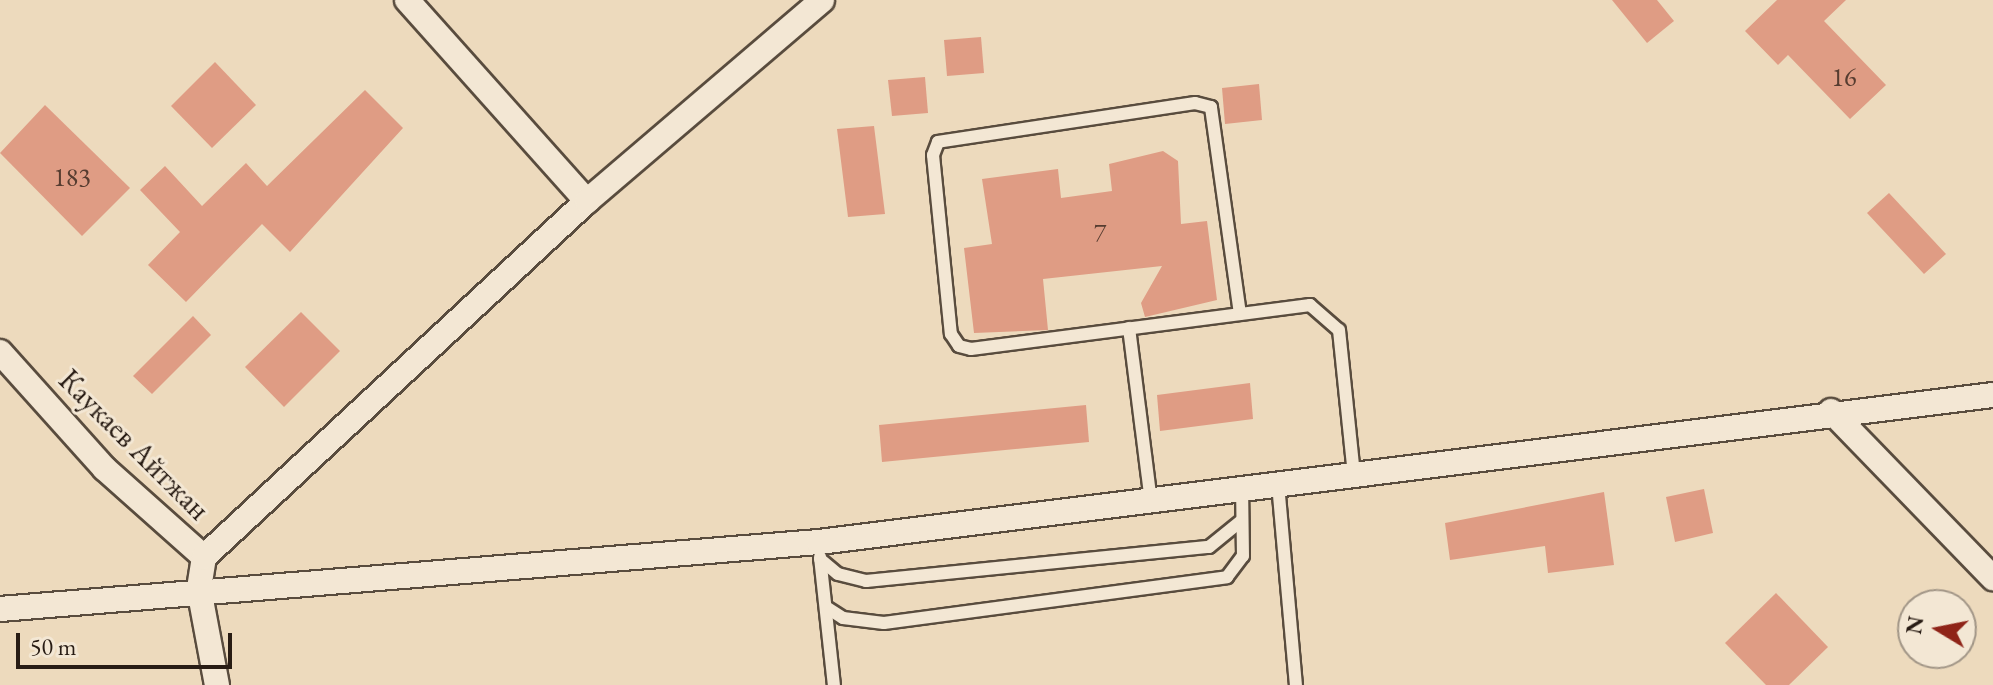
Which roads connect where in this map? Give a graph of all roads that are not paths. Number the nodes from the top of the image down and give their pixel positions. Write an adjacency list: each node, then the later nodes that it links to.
1 (407, 0): 3 (street)
2 (822, 0): 3 (street)
3 (587, 201): 15 (street)
4 (1240, 314): 5 (lane); 5 (lane); 9 (lane)
5 (1129, 328): 12 (lane)
6 (0, 352): 15 (street, Каукаев Айтжан)
7 (1993, 395): 8 (street)
8 (1831, 411): 9 (street); 16 (street)
9 (1354, 474): 10 (street)
10 (1278, 484): 11 (street); 22 (lane)
11 (1242, 488): 12 (street); 13 (lane)
12 (1151, 501): 14 (street)
13 (1241, 521): 14 (lane); 18 (lane)
14 (820, 550): 17 (street); 18 (lane)
15 (204, 557): 17 (street, Каукаев Айтжан)
16 (1993, 578)
17 (199, 589): 19 (street); 20 (street, Каукаев Айтжан)
18 (826, 607): 21 (lane)
19 (0, 609)
20 (217, 685)
21 (834, 685)
22 (1296, 685)

